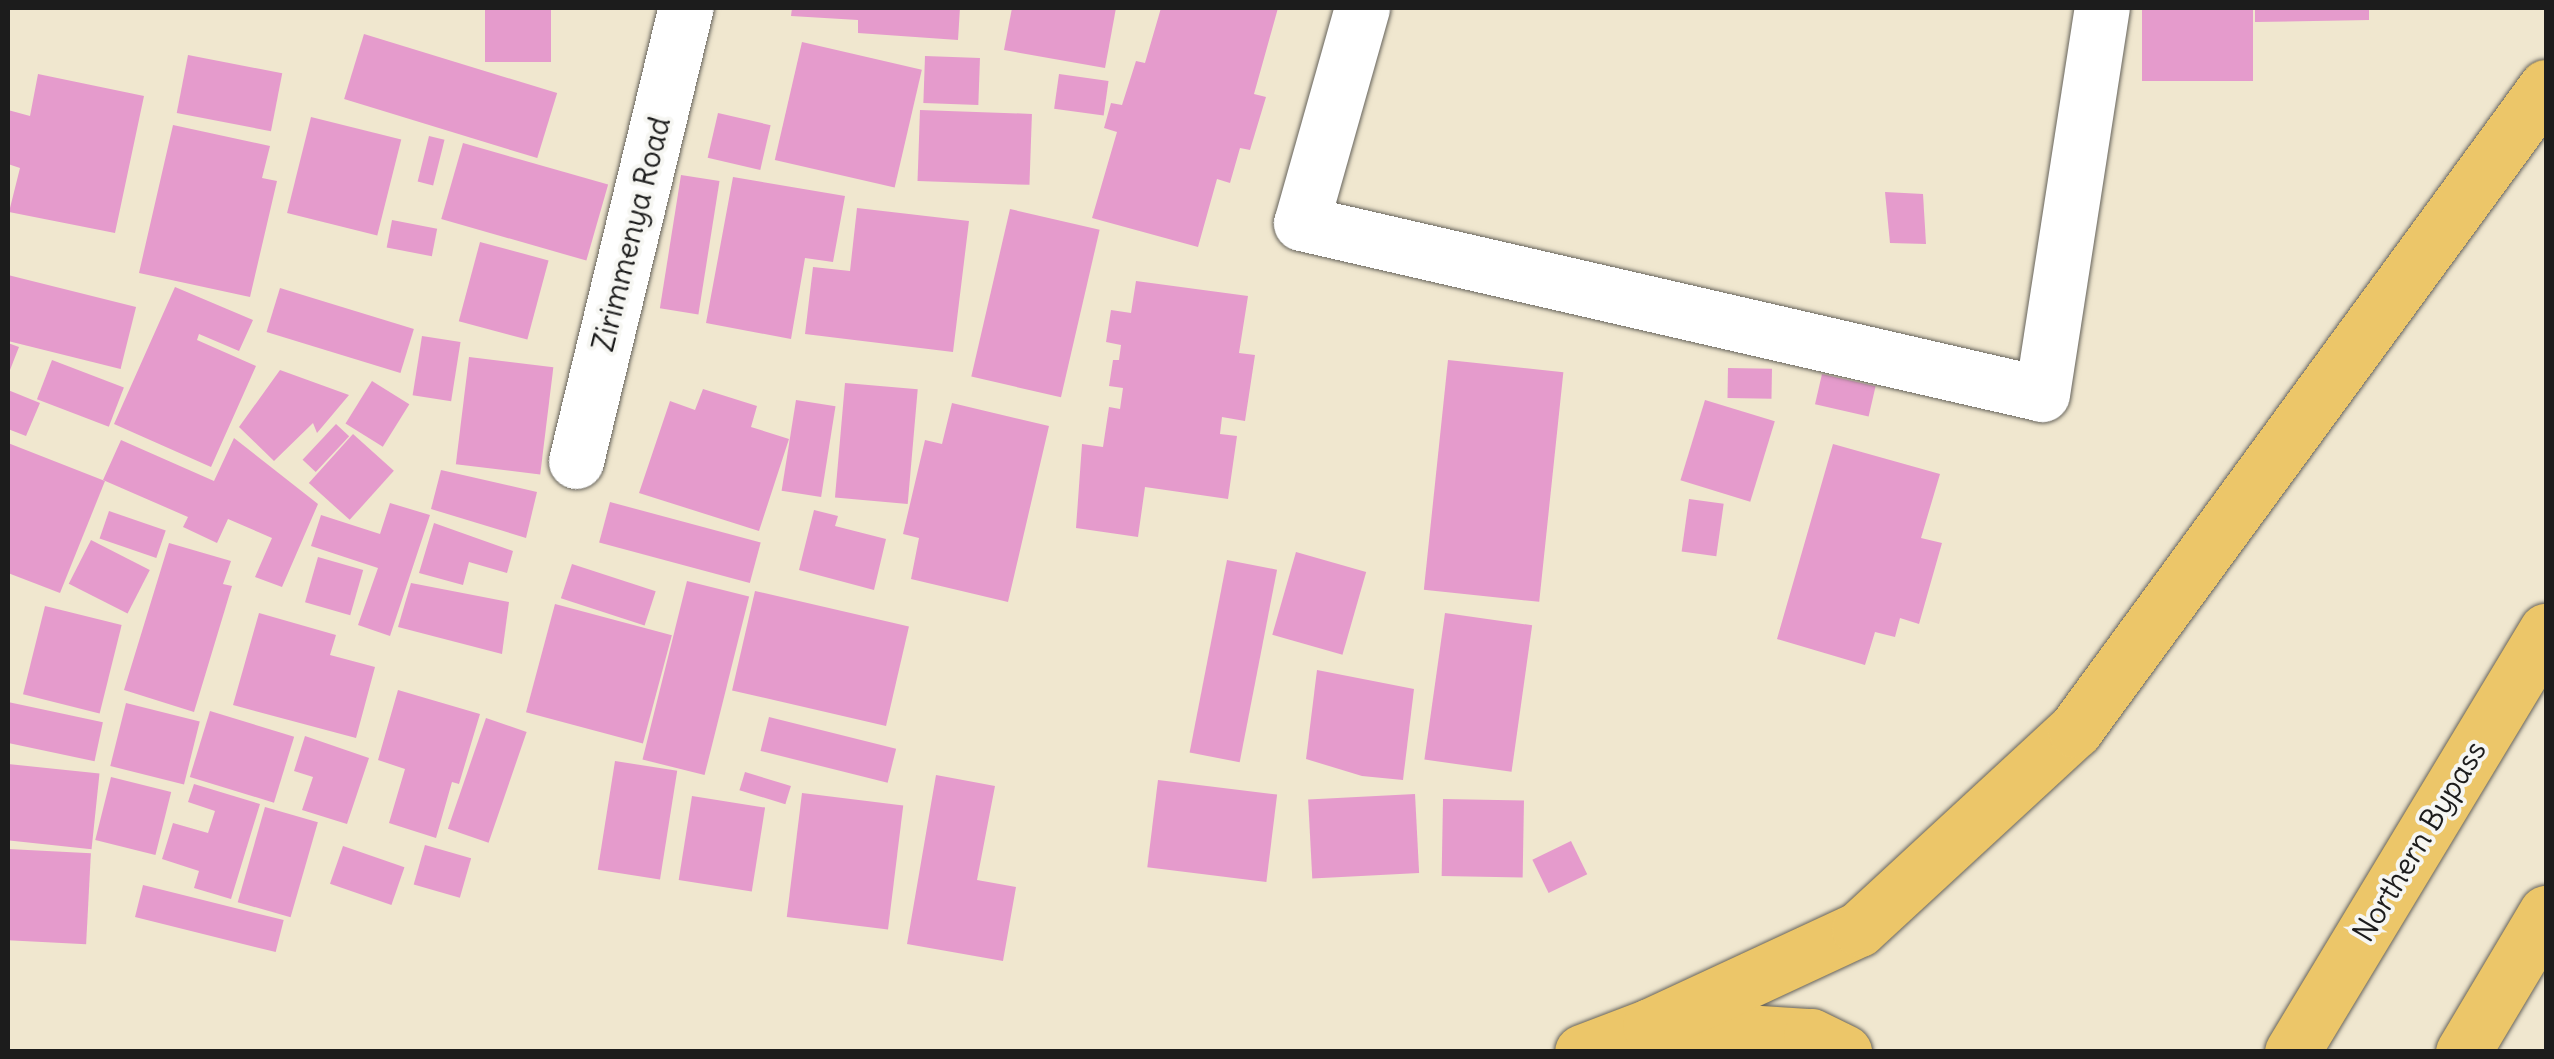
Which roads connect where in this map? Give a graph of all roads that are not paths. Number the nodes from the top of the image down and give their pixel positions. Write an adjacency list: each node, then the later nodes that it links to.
1 (686, 8): 5 (street, Zirimmenya Road)
2 (1362, 8): 3 (street)
3 (2102, 8)
4 (2546, 87): 8 (main road)
5 (576, 460)
6 (2546, 631): 11 (main road, Northern Bypass)
7 (2546, 912): 12 (main road)
8 (1650, 1026): 9 (main road); 10 (main road)
9 (1582, 1052)
10 (1844, 1052)
11 (2292, 1052)
12 (2463, 1052)

